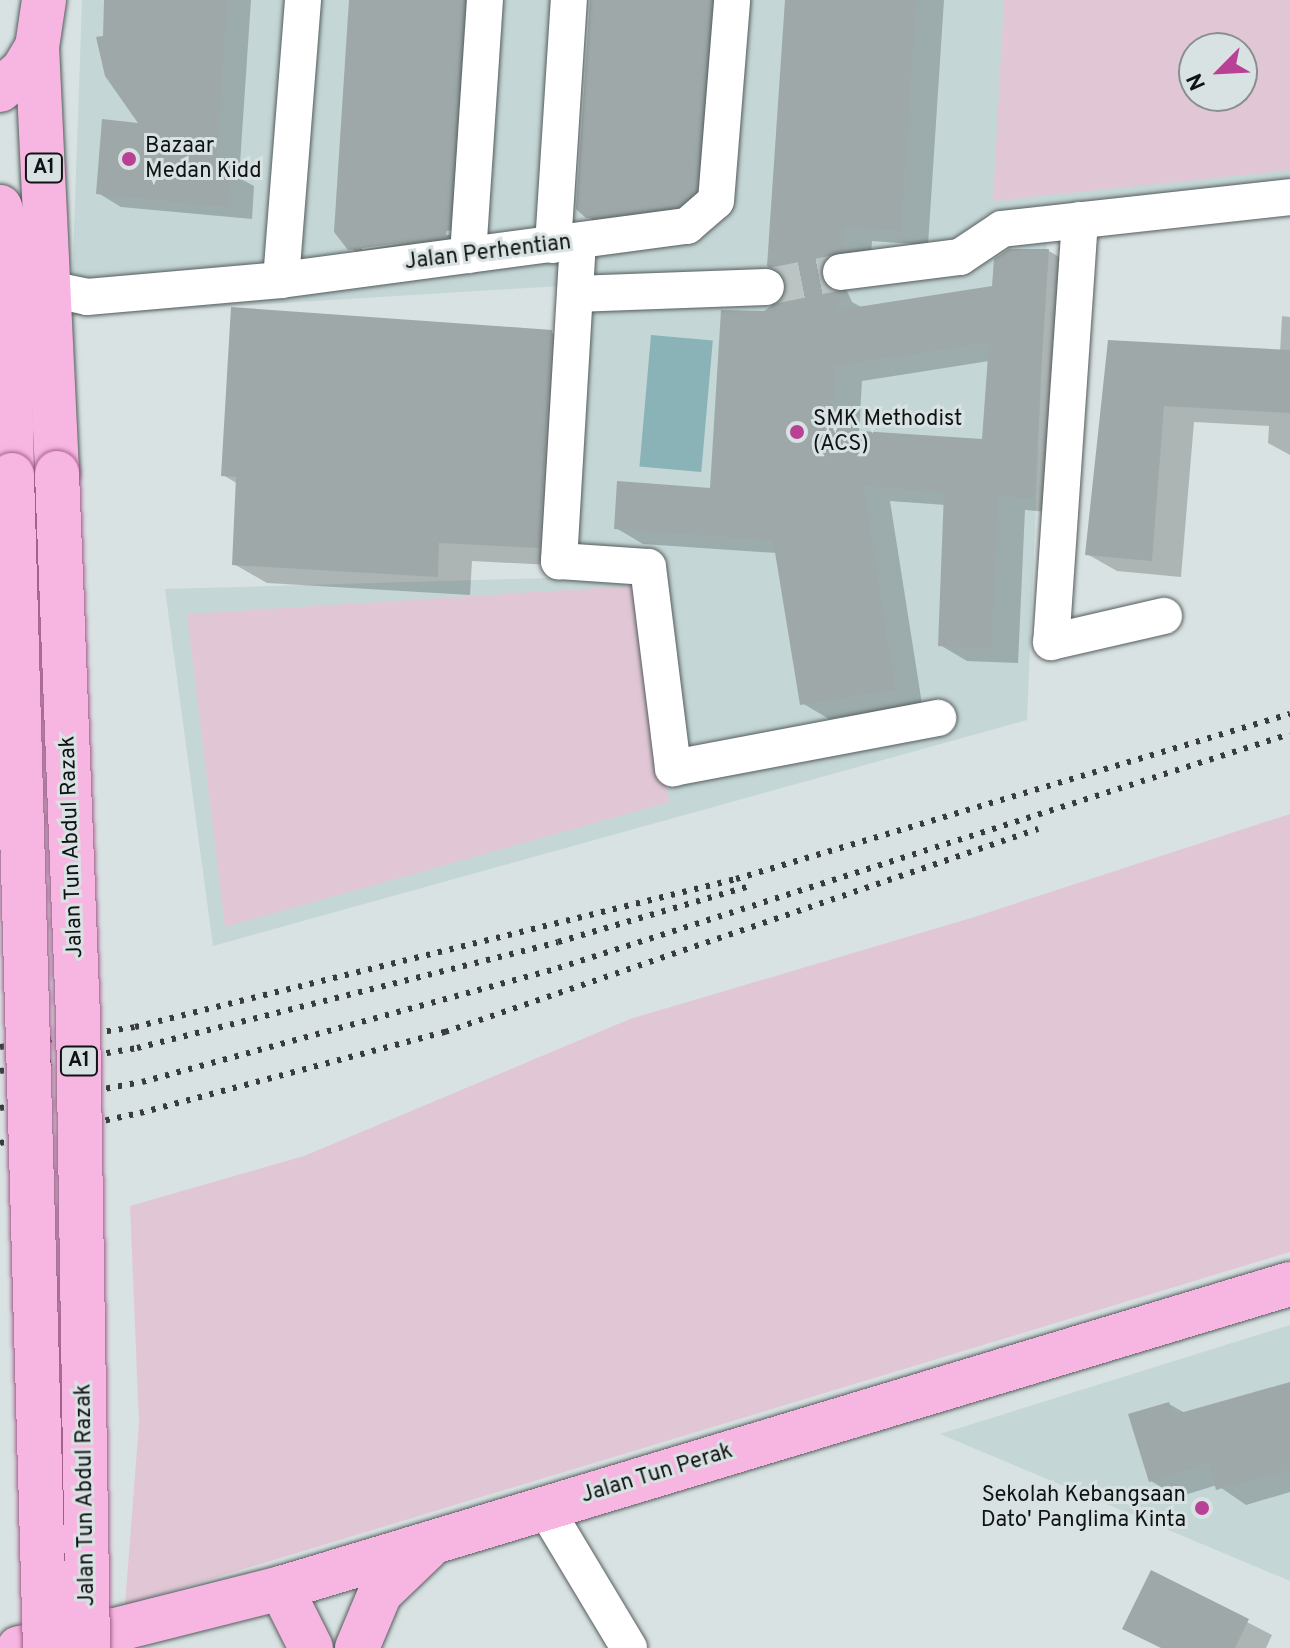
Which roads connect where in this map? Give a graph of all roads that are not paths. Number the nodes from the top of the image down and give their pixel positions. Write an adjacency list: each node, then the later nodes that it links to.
1 (44, 0): 6 (main road, A1)
2 (303, 0): 14 (street)
3 (485, 0): 12 (street)
4 (569, 0): 11 (street)
5 (732, 0): 11 (street, Jalan Perhentian)
6 (37, 47): 7 (main road, A1); 16 (main road, Jalan Tun Abdul Razak / A1)
7 (0, 90)
8 (1290, 197): 10 (street)
9 (0, 207): 19 (main road, Jalan Tun Abdul Razak / A1)
10 (1080, 220): 13 (street); 20 (street)
11 (565, 243): 12 (street, Jalan Perhentian); 17 (street)
12 (468, 255): 14 (street, Jalan Perhentian)
13 (841, 272)
14 (281, 280): 16 (street, Jalan Perhentian)
15 (766, 287): 17 (street)
16 (50, 289): 18 (main road, Jalan Tun Abdul Razak / A1)
17 (575, 294): 21 (street)
18 (54, 395): 19 (street); 26 (main road, Jalan Tun Abdul Razak / A1, bridge)
19 (4, 397): 28 (main road, Jalan Tun Abdul Razak / A1, bridge)
20 (1164, 616)
21 (938, 718)
22 (1290, 1284): 23 (main road, Jalan Tun Perak)
23 (545, 1508): 24 (main road, Jalan Tun Perak); 32 (street)
24 (439, 1540): 25 (main road, Jalan Tun Perak); 31 (main road)
25 (281, 1588): 26 (main road, Jalan Tun Perak); 30 (main road)
26 (102, 1639): 27 (main road, Jalan Tun Perak); 29 (main road)
27 (19, 1648)
28 (45, 1648)
29 (167, 1648)
30 (311, 1648)
31 (357, 1648)
32 (629, 1648)

